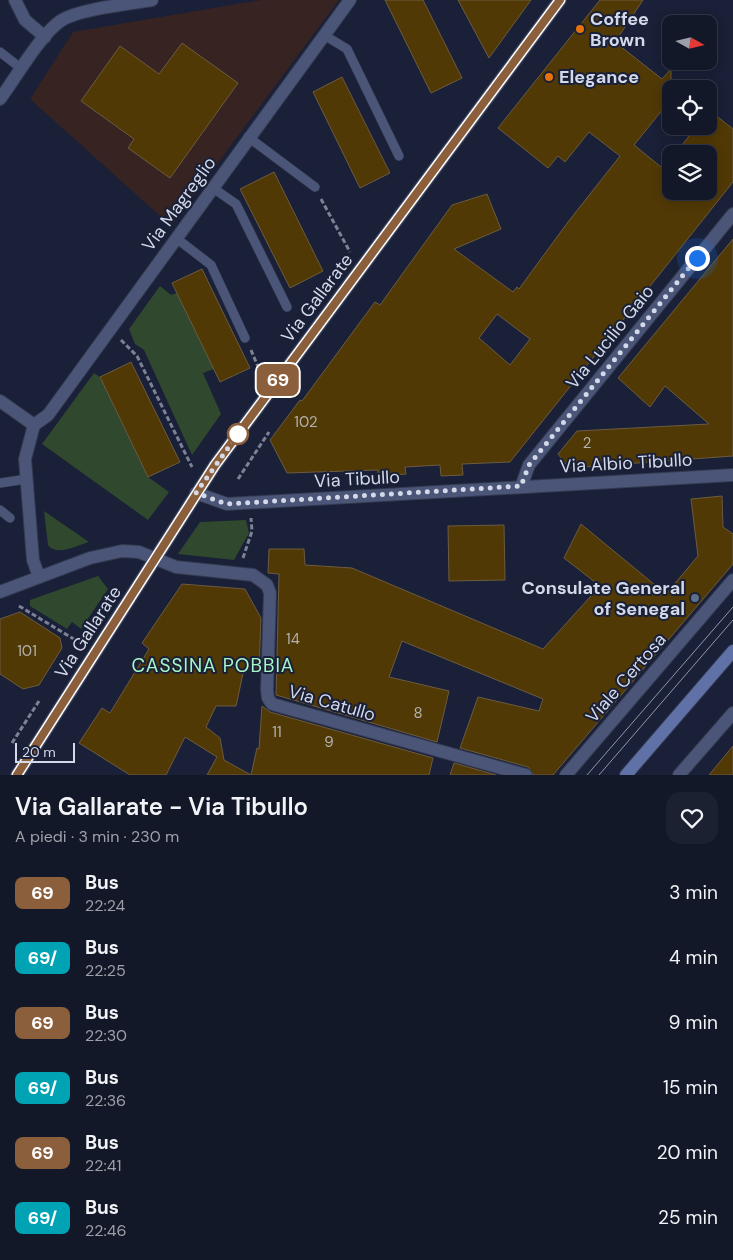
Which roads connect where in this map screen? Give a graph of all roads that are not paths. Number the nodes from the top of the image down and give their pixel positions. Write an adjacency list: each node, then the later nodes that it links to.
1 (15, 0): 6 (street)
2 (152, 0): 6 (street)
3 (350, 0): 5 (street, Via Magreglio)
4 (560, 0): 24 (street, Via Gallarate)
5 (324, 35): 10 (street, Via Magreglio); 11 (lane)
6 (45, 37): 8 (street)
7 (0, 52): 8 (lane)
8 (22, 69): 9 (street)
9 (0, 99)
10 (248, 137): 12 (lane); 13 (street, Via Magreglio)
11 (399, 156)
12 (315, 187)
13 (213, 188): 15 (street, Via Magreglio); 16 (lane)
14 (733, 214): 23 (street, Via Lucilio Gaio)
15 (176, 238): 17 (lane); 19 (street, Via Magreglio)
16 (287, 307)
17 (245, 338)
18 (0, 401): 19 (street)
19 (34, 425): 21 (street)
20 (733, 475): 23 (street, Via Albio Tibullo)
21 (27, 479): 22 (lane); 28 (street)
22 (0, 483)
23 (521, 486): 24 (street, Via Tibullo)
24 (196, 493): 27 (street, Via Gallarate)
25 (0, 510): 26 (lane)
26 (10, 518)
27 (154, 558): 28 (street, Via Catullo); 33 (street, Via Gallarate); 34 (street, Via Catullo)
28 (39, 577): 30 (street, Via Catullo)
29 (733, 580): 35 (street, Viale Certosa)
30 (0, 592)
31 (733, 651): 36 (main road)
32 (733, 713): 37 (street)
33 (17, 775)
34 (526, 775)
35 (566, 775)
36 (626, 775)
37 (679, 775)

